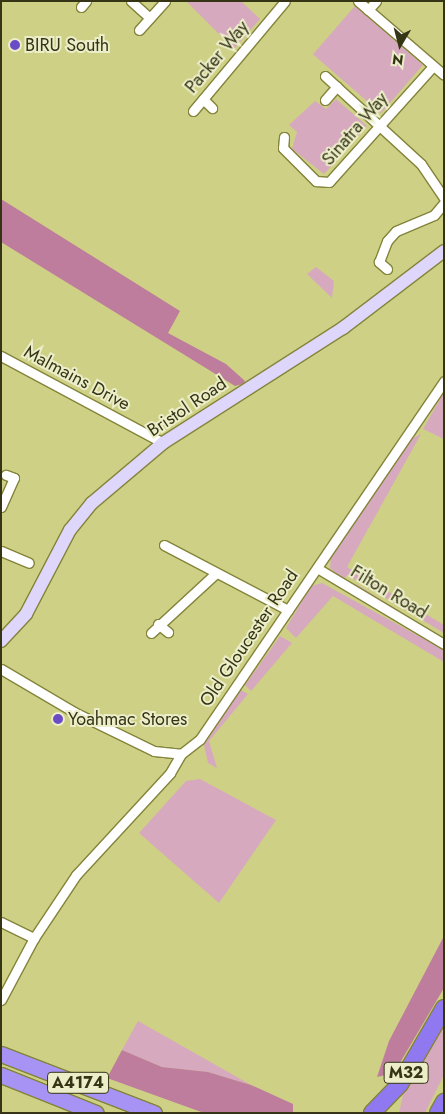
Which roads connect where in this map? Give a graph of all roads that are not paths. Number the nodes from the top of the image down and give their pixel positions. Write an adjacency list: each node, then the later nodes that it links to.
1 (131, 1): 7 (street)
2 (165, 1): 7 (street)
3 (285, 1): 13 (street, Packer Way)
4 (358, 1): 6 (street)
5 (376, 1): 6 (street)
6 (368, 10): 9 (street)
7 (150, 18): 8 (street)
8 (139, 30)
9 (433, 66): 10 (street); 17 (street, Sinatra Way)
10 (444, 75)
11 (325, 76): 12 (street)
12 (337, 86): 14 (street); 17 (street)
13 (203, 99): 15 (street); 16 (street, Packer Way)
14 (325, 100)
15 (212, 108)
16 (193, 111)
17 (379, 125): 18 (street, Sinatra Way); 19 (street)
18 (284, 137)
19 (444, 198)
20 (444, 203): 22 (street)
21 (444, 251): 25 (main road, Bristol Road)
22 (387, 269)
23 (1, 356): 25 (street, Malmains Drive)
24 (444, 381): 31 (street, Old Gloucester Road)
25 (163, 443): 37 (main road, Bristol Road)
26 (6, 475): 27 (street)
27 (1, 507)
28 (164, 546): 32 (street)
29 (1, 551): 30 (street)
30 (29, 563)
31 (317, 568): 33 (street, Old Gloucester Road); 38 (street, Filton Road)
32 (216, 573): 33 (street); 34 (street)
33 (288, 610): 40 (street, Old Gloucester Road)
34 (158, 624): 35 (street); 36 (street)
35 (168, 632)
36 (151, 633)
37 (1, 642)
38 (444, 644)
39 (1, 669): 40 (street)
40 (181, 754): 42 (street, Old Gloucester Road)
41 (1, 922): 42 (street)
42 (34, 938): 43 (street, Old Gloucester Road)
43 (1, 1000)
44 (444, 1008): 49 (highway, M32)
45 (1, 1054): 48 (highway, A4174)
46 (1, 1075): 47 (highway, A4174)
47 (96, 1113)
48 (154, 1113)
49 (372, 1113)

